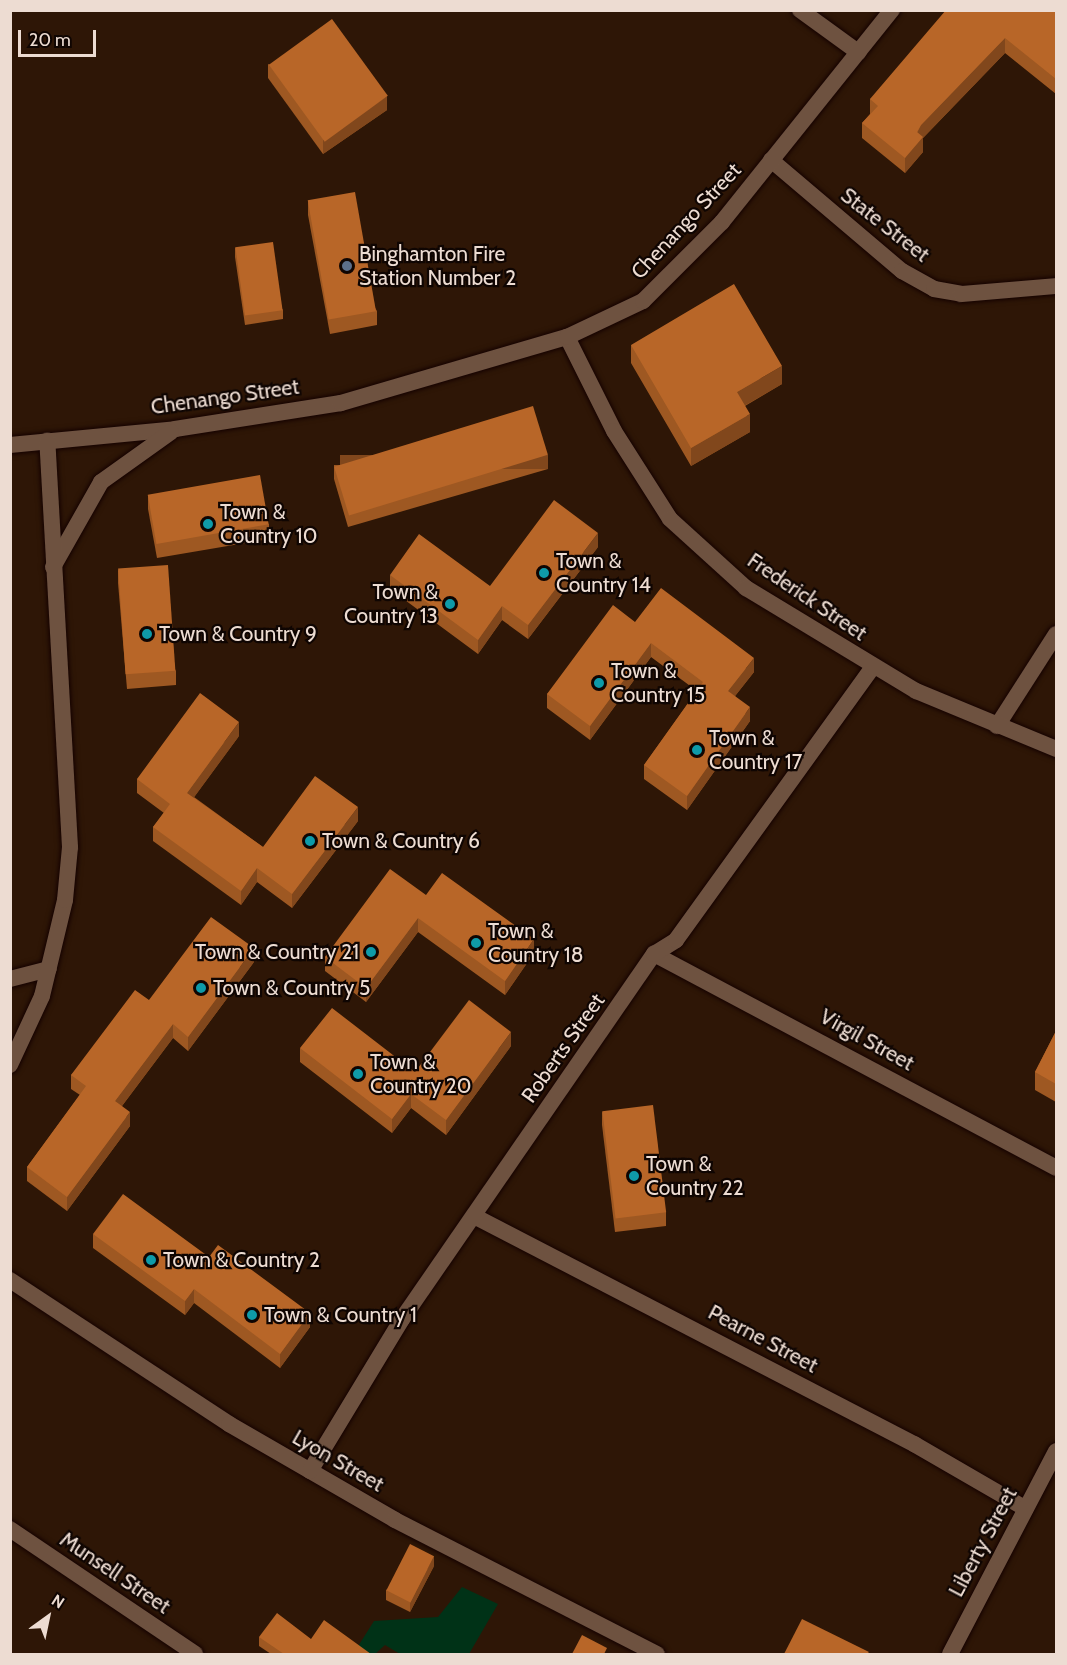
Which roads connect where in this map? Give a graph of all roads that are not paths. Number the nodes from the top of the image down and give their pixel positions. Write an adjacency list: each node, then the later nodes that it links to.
1 (800, 10): 3 (street)
2 (891, 10): 3 (street, Chenango Street)
3 (858, 52): 4 (street, Chenango Street)
4 (771, 160): 5 (street, State Street); 6 (street, Chenango Street)
5 (1056, 286)
6 (567, 337): 7 (street, Chenango Street); 12 (street, Frederick Street)
7 (175, 429): 8 (street, Chenango Street); 10 (street)
8 (47, 441): 9 (street, Chenango Street); 10 (street)
9 (10, 445)
10 (53, 568): 16 (street)
11 (1056, 634): 13 (street)
12 (873, 667): 13 (street, Frederick Street); 15 (street, Roberts Street)
13 (997, 726): 14 (street, Frederick Street)
14 (1056, 749)
15 (654, 954): 19 (street, Virgil Street); 20 (street, Roberts Street)
16 (49, 969): 17 (street); 18 (street)
17 (10, 979)
18 (10, 1065)
19 (1056, 1168)
20 (474, 1216): 23 (street, Roberts Street); 24 (street, Pearne Street)
21 (10, 1280): 23 (street, Lyon Street)
22 (1056, 1451): 24 (street, Liberty Street)
23 (310, 1471): 27 (street, Lyon Street)
24 (1026, 1509): 28 (street, Liberty Street)
25 (10, 1528): 26 (street, Munsell Street)
26 (195, 1654)
27 (657, 1654)
28 (950, 1654)

